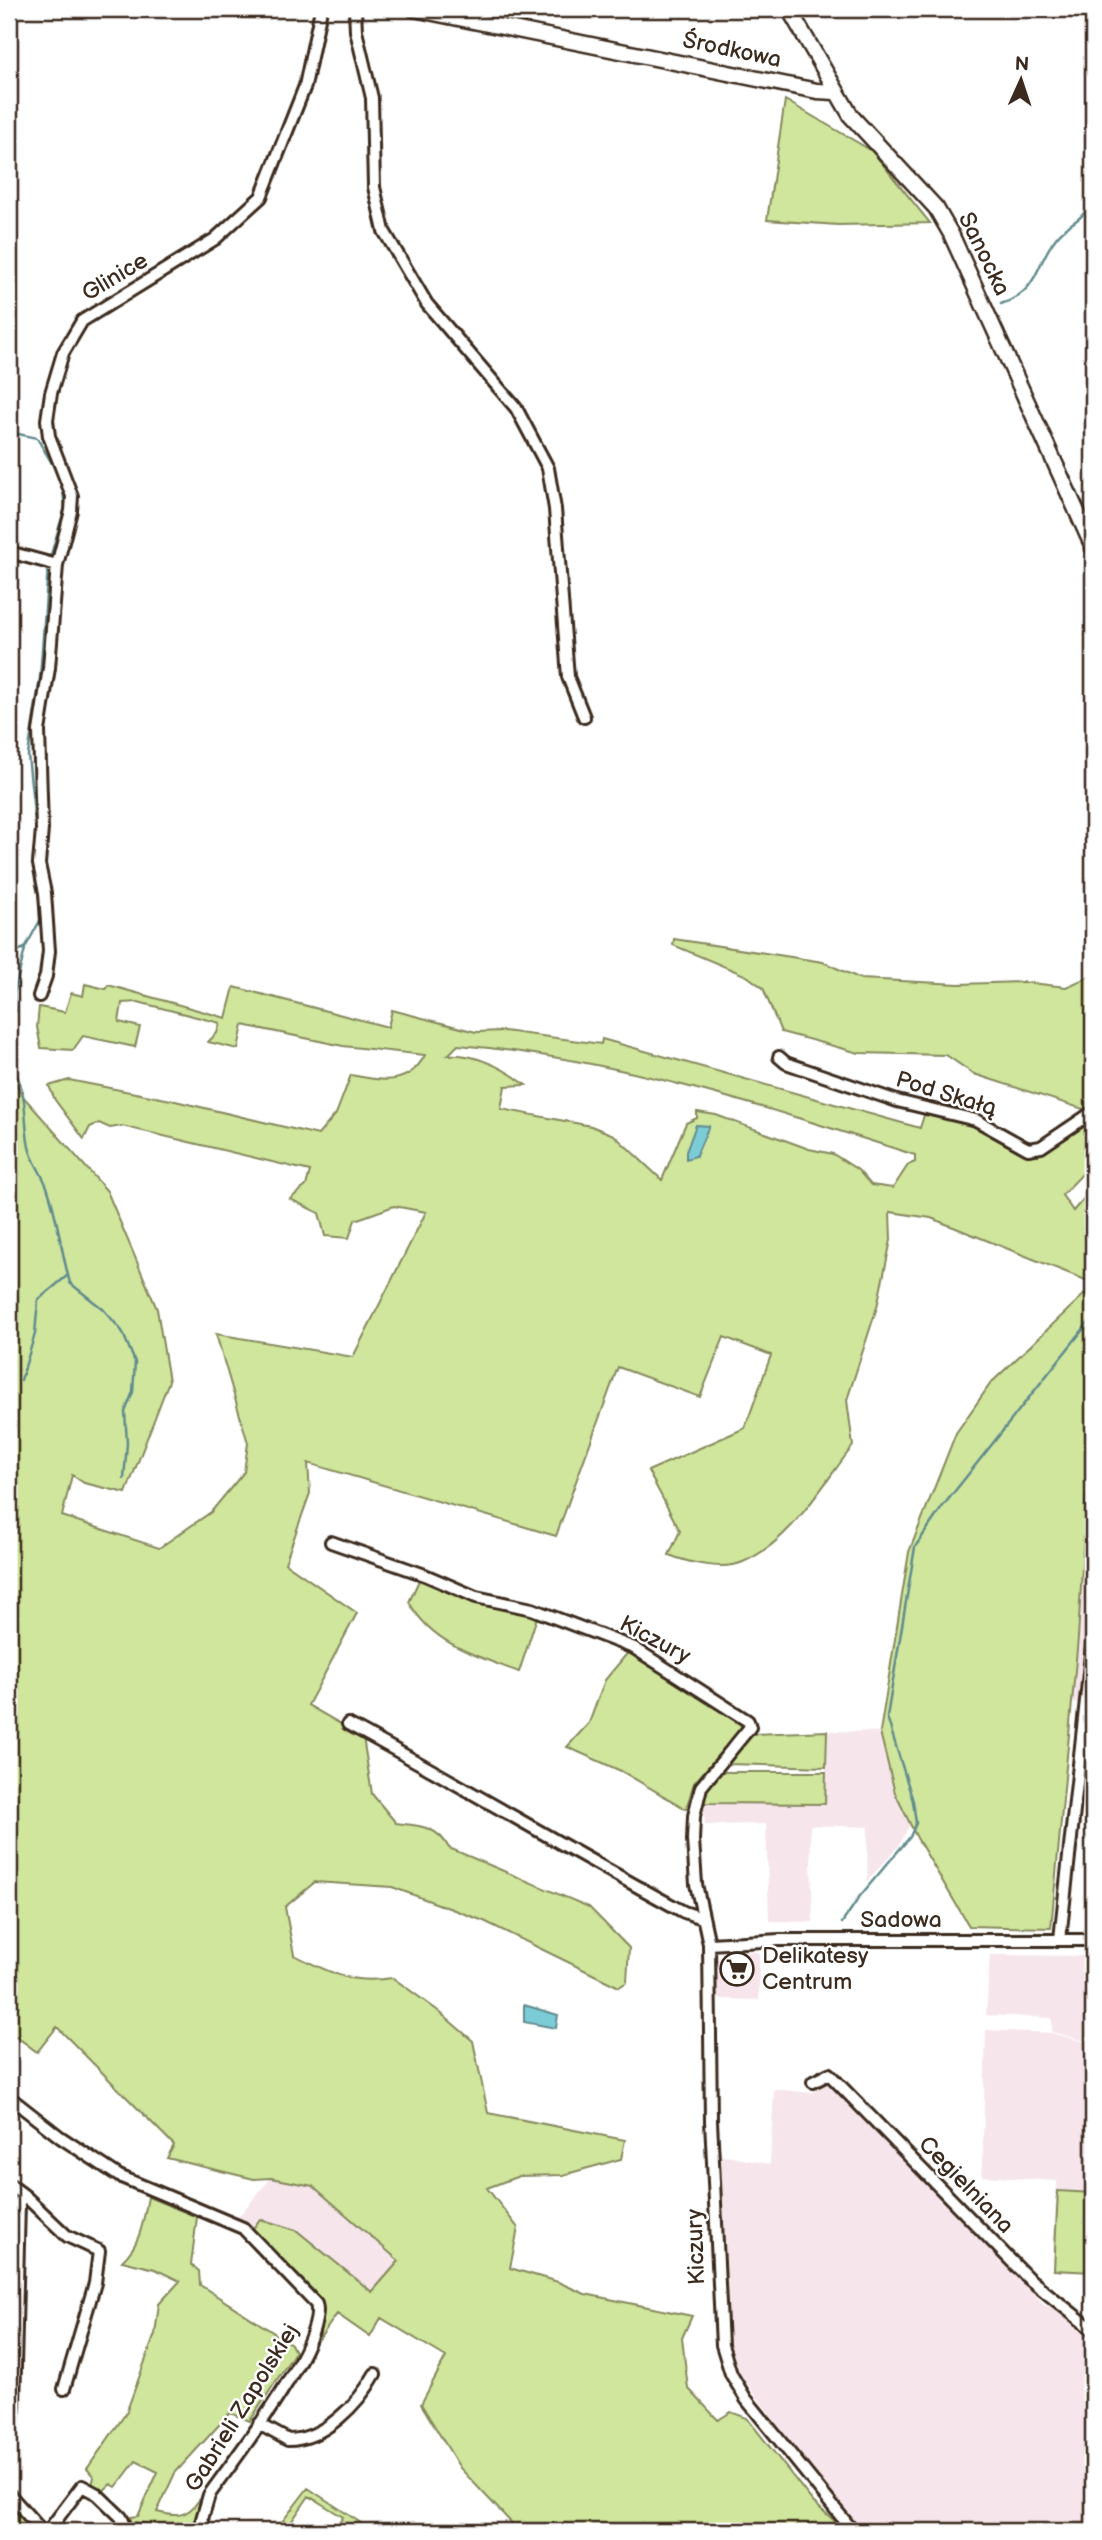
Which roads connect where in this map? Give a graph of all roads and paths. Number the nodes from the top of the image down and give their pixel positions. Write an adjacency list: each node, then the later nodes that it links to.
1 (321, 9): 8 (street, Glinice)
2 (355, 9): 9 (street)
3 (414, 9): 5 (street, Środkowa)
4 (789, 9): 5 (street, Sanocka)
5 (835, 92): 6 (street, Sanocka)
6 (1093, 547)
7 (9, 552): 8 (street)
8 (57, 565): 10 (street, Glinice)
9 (584, 717)
10 (39, 996)
11 (779, 1057): 12 (street, Pod Skałą)
12 (1093, 1112)
13 (331, 1542): 16 (street, Kiczury)
14 (1093, 1636): 17 (street)
15 (348, 1724): 16 (street)
16 (702, 1918): 19 (street, Kiczury)
17 (1060, 1939): 18 (street, Sadowa); 19 (street, Sadowa)
18 (1093, 1940)
19 (709, 1944): 34 (street, Kiczury)
20 (813, 2082): 24 (street, Cegielniana)
21 (9, 2097): 27 (street, Gabrieli Zapolskiej)
22 (9, 2184): 23 (street)
23 (25, 2196): 26 (street); 28 (street)
24 (1093, 2330)
25 (375, 2374): 27 (street)
26 (64, 2389)
27 (259, 2424): 33 (street, Gabrieli Zapolskiej)
28 (9, 2447)
29 (9, 2494): 30 (street)
30 (42, 2531)
31 (48, 2531): 32 (street)
32 (119, 2531)
33 (206, 2531)
34 (853, 2531)

